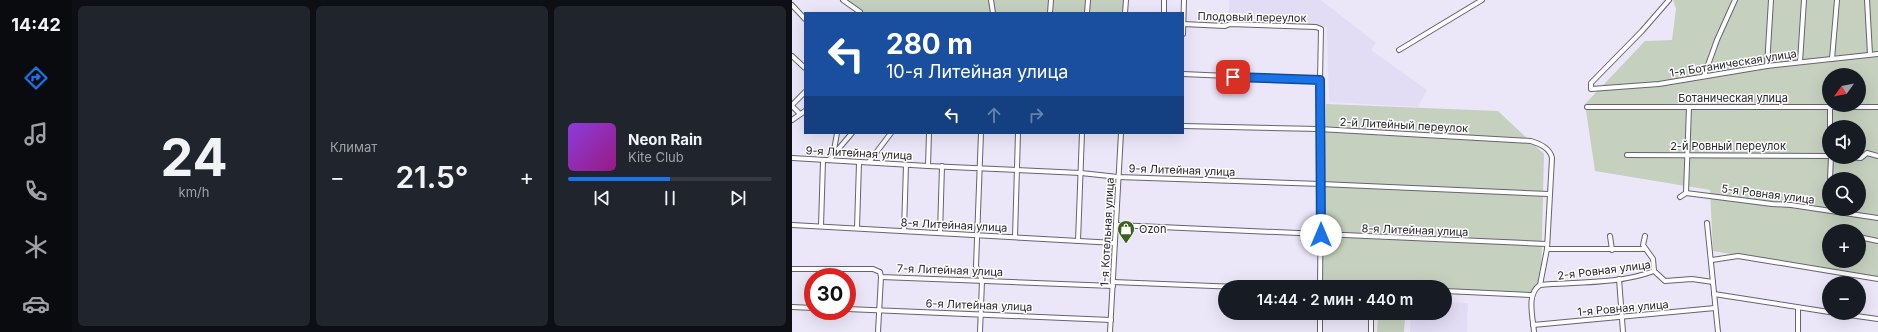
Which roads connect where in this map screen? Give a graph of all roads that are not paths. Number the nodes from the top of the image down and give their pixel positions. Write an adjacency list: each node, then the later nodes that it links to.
1 (843, 0): 16 (street)
2 (991, 0): 17 (street)
3 (1051, 0): 18 (street)
4 (1088, 0): 19 (street)
5 (1126, 0): 20 (street)
6 (1164, 0): 21 (street)
7 (1184, 0): 22 (street)
8 (1482, 0): 25 (street)
9 (1669, 0): 34 (street, 1-я Ботаническая улица)
10 (1736, 0): 34 (street)
11 (1770, 0): 31 (street)
12 (1804, 0): 30 (street)
13 (1837, 0): 29 (street)
14 (1867, 0): 26 (street)
15 (792, 5): 23 (street)
16 (860, 12)
17 (993, 12)
18 (1050, 12)
19 (1087, 12)
20 (1126, 12)
21 (1164, 12)
22 (1184, 12)
23 (804, 17)
24 (1184, 24): 35 (street, Плодовый переулок)
25 (1399, 50)
26 (1870, 54): 27 (street, 1-я Ботаническая улица); 29 (street, 1-я Ботаническая улица)
27 (1878, 54)
28 (792, 56): 32 (street)
29 (1832, 59): 30 (street, 1-я Ботаническая улица)
30 (1800, 62): 31 (street, 1-я Ботаническая улица)
31 (1767, 66): 34 (street, 1-я Ботаническая улица)
32 (804, 67)
33 (1184, 74): 35 (street)
34 (1704, 76)
35 (1320, 80): 47 (street)
36 (804, 93): 37 (street)
37 (792, 106): 44 (street)
38 (1587, 107): 39 (street, Ботаническая улица)
39 (1689, 107): 40 (street, Ботаническая улица); 58 (street)
40 (1822, 107)
41 (1866, 107): 42 (street, Ботаническая улица)
42 (1878, 107)
43 (804, 112): 44 (street)
44 (800, 114): 45 (street)
45 (792, 120)
46 (1184, 126): 47 (street, 2-й Литейный переулок)
47 (1319, 129): 74 (street); 76 (street, 2-й Литейный переулок)
48 (837, 134): 59 (street)
49 (851, 134): 59 (street)
50 (890, 134): 66 (street)
51 (929, 134): 68 (street)
52 (981, 134): 70 (street)
53 (1018, 134): 71 (street)
54 (1082, 134): 72 (street)
55 (1121, 134): 73 (street, 1-я Котельная улица)
56 (1866, 154): 61 (street)
57 (1627, 155): 58 (street, 2-й Ровный переулок)
58 (1688, 155): 60 (street, 2-й Ровный переулок); 75 (street)
59 (833, 156): 64 (street)
60 (1822, 156)
61 (1878, 156)
62 (792, 158): 63 (street, 9-я Литейная улица)
63 (823, 160): 64 (street, 9-я Литейная улица); 84 (street)
64 (829, 160): 65 (street, 9-я Литейная улица)
65 (859, 162): 66 (street, 9-я Литейная улица); 85 (street)
66 (868, 162): 67 (street, 9-я Литейная улица)
67 (906, 165): 68 (street, 9-я Литейная улица); 86 (street)
68 (928, 166): 69 (street, 9-я Литейная улица)
69 (942, 166): 70 (street, 9-я Литейная улица); 87 (street)
70 (979, 168): 71 (street, 9-я Литейная улица); 88 (street)
71 (1016, 170): 72 (street, 9-я Литейная улица); 92 (street)
72 (1081, 173): 73 (street, 9-я Литейная улица); 94 (street)
73 (1118, 177): 74 (street, 9-я Литейная улица); 83 (street, 1-я Котельная улица)
74 (1321, 184): 76 (street, 9-я Литейная улица); 89 (street)
75 (1686, 193): 77 (street); 78 (street, 5-я Ровная улица)
76 (1549, 194): 97 (street)
77 (1680, 197)
78 (1822, 209)
79 (1866, 216): 80 (street, 5-я Ровная улица)
80 (1878, 218)
81 (1707, 224): 100 (street)
82 (792, 225): 84 (street, 8-я Литейная улица)
83 (1116, 225): 89 (street, 8-я Литейная улица); 96 (street, 1-я Котельная улица)
84 (822, 226): 85 (street, 8-я Литейная улица)
85 (857, 228): 86 (street, 8-я Литейная улица)
86 (904, 231): 87 (street, 8-я Литейная улица)
87 (940, 233): 88 (street, 8-я Литейная улица)
88 (977, 235): 92 (street, 8-я Литейная улица); 107 (street)
89 (1321, 235): 97 (street, 8-я Литейная улица); 106 (street)
90 (1610, 236): 99 (street)
91 (1645, 236): 98 (street)
92 (1014, 237): 94 (street, 8-я Литейная улица)
93 (1866, 238): 95 (street)
94 (1078, 241): 96 (street, 8-я Литейная улица)
95 (1878, 241)
96 (1115, 243): 109 (street, 1-я Котельная улица)
97 (1547, 247): 99 (street, 2-я Ровная улица); 110 (street)
98 (1645, 249): 99 (street, 2-я Ровная улица); 102 (street)
99 (1612, 250)
100 (1712, 260): 105 (street); 108 (street)
101 (792, 269): 103 (street, 7-я Литейная улица)
102 (1654, 271): 104 (street, 2-я Ровная улица); 108 (street, 2-я Ровная улица)
103 (881, 276): 107 (street, 7-я Литейная улица); 120 (street)
104 (1618, 279): 110 (street, 2-я Ровная улица); 124 (street)
105 (1878, 279)
106 (1320, 280)
107 (982, 281): 109 (street, 7-я Литейная улица); 122 (street)
108 (1713, 282): 113 (street)
109 (1113, 284): 111 (street, 7-я Литейная улица); 126 (street, 1-я Котельная улица)
110 (1540, 285): 114 (street)
111 (1218, 287)
112 (1452, 291): 114 (street)
113 (1714, 294): 117 (street); 118 (street)
114 (1531, 296): 129 (street)
115 (792, 307): 116 (street)
116 (804, 308)
117 (1715, 308): 124 (street, 1-я Ровная улица); 137 (street)
118 (1798, 308): 121 (street); 138 (street)
119 (856, 310): 120 (street, 6-я Литейная улица)
120 (879, 311): 122 (street, 6-я Литейная улица); 130 (street)
121 (1822, 311)
122 (980, 314): 126 (street, 6-я Литейная улица); 131 (street)
123 (1866, 317): 125 (street)
124 (1621, 318): 129 (street, 1-я Ровная улица); 136 (street)
125 (1878, 319)
126 (1111, 320): 132 (street, 1-я Котельная улица)
127 (1320, 320): 133 (street)
128 (1371, 320): 134 (street)
129 (1533, 326): 135 (street)
130 (878, 332)
131 (980, 332)
132 (1110, 332)
133 (1320, 332)
134 (1371, 332)
135 (1534, 332)
136 (1623, 332)
137 (1718, 332)
138 (1798, 332)

